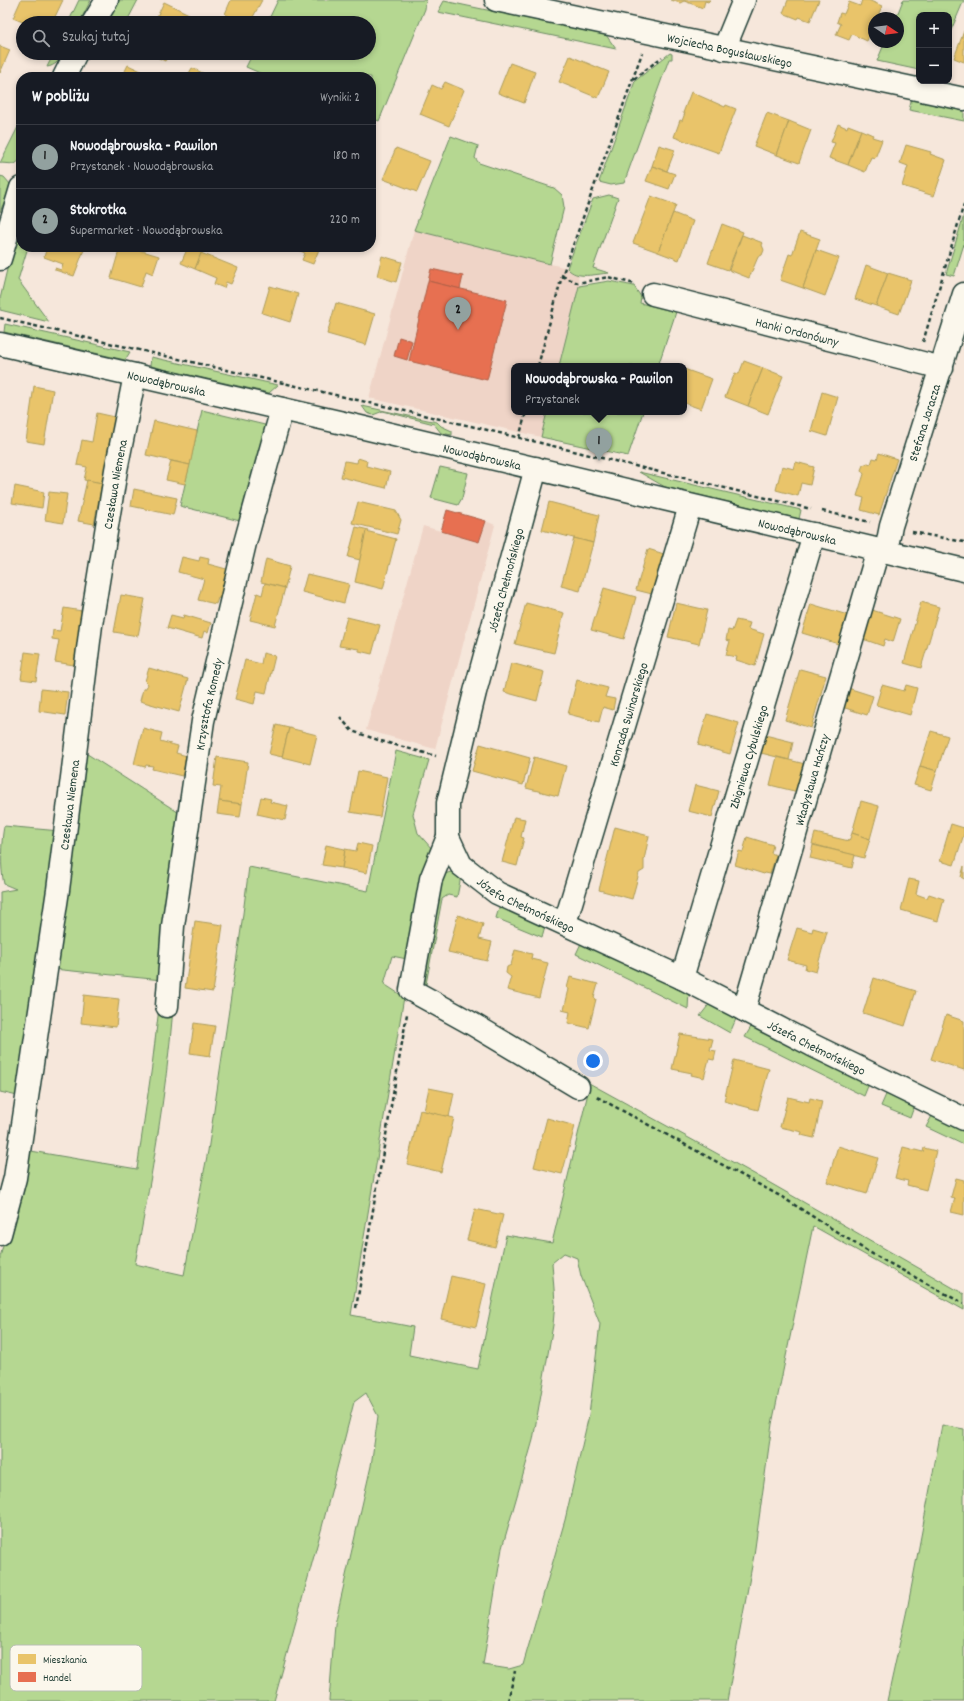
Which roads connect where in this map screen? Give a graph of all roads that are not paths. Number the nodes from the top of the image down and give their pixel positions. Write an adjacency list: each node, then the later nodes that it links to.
1 (107, 0): 4 (street)
2 (496, 0): 5 (street, Wojciecha Bogusławskiego)
3 (744, 0): 5 (street)
4 (97, 16)
5 (724, 49): 8 (street, Wojciecha Bogusławskiego)
6 (72, 60): 7 (street)
7 (66, 72)
8 (964, 100)
9 (16, 205): 10 (street)
10 (0, 258)
11 (653, 294): 14 (street, Hanki Ordonówny)
12 (964, 294): 14 (street, Stefana Jaracza)
13 (0, 344): 15 (street, Nowodąbrowska)
14 (942, 368): 20 (street, Stefana Jaracza)
15 (135, 375): 16 (street, Nowodąbrowska); 29 (street, Czesława Niemena)
16 (282, 409): 17 (street, Nowodąbrowska); 25 (street, Krzysztofa Komedy)
17 (536, 468): 18 (street, Nowodąbrowska); 22 (street, Józefa Chełmońskiego)
18 (690, 506): 19 (street, Nowodąbrowska); 23 (street, Konrada Swinarskiego)
19 (814, 534): 20 (street, Nowodąbrowska); 24 (street, Zbigniewa Cybulskiego)
20 (882, 550): 21 (street, Nowodąbrowska); 26 (street, Władysława Hańczy)
21 (964, 570)
22 (448, 837): 23 (street, Józefa Chełmońskiego); 27 (street)
23 (565, 924): 24 (street, Józefa Chełmońskiego)
24 (682, 978): 26 (street, Józefa Chełmońskiego)
25 (167, 1006)
26 (744, 1010): 28 (street, Józefa Chełmońskiego)
27 (578, 1087)
28 (964, 1119)
29 (0, 1234)

